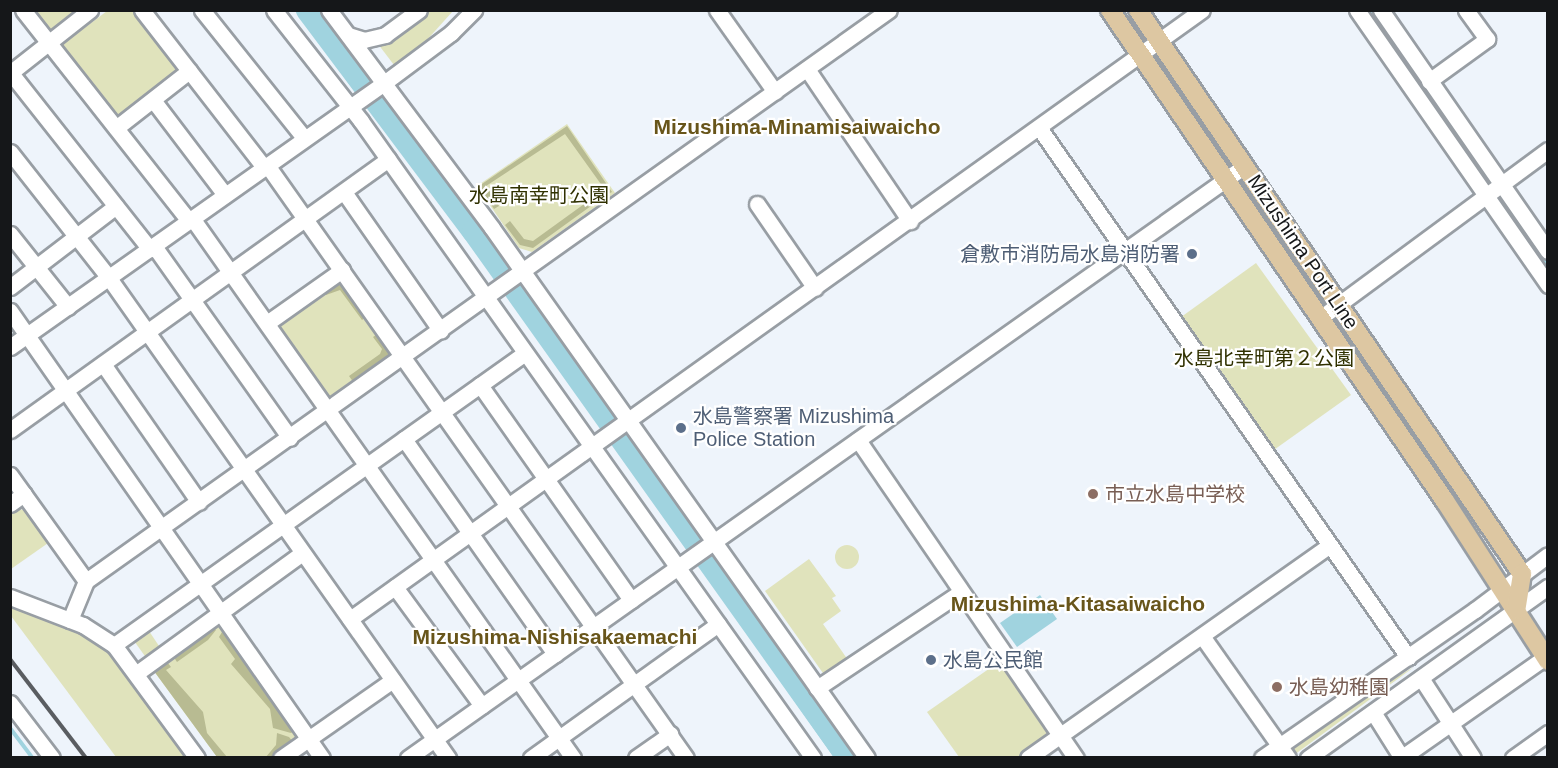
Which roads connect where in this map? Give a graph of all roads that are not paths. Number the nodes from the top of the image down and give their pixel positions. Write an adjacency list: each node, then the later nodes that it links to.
1 (23, 10): 20 (street)
2 (90, 10): 20 (street)
3 (142, 10): 25 (street)
4 (202, 10): 34 (street)
5 (274, 10): 31 (street)
6 (329, 10): 18 (street)
7 (419, 10): 18 (street)
8 (460, 10): 21 (street)
9 (474, 10): 21 (street)
10 (717, 10): 29 (street)
11 (890, 10): 23 (street)
12 (1110, 10): 22 (main road, Mizushima Port Line)
13 (1138, 10): 19 (main road, Mizushima Port Line)
14 (1202, 10): 19 (street)
15 (1357, 10): 26 (street)
16 (1381, 10): 26 (street)
17 (1466, 10): 27 (street)
18 (348, 35): 28 (street)
19 (1159, 42): 22 (street); 39 (main road, Mizushima Port Line)
20 (48, 43): 24 (street); 32 (street)
21 (430, 48): 28 (street)
22 (1142, 55): 33 (street); 40 (main road, Mizushima Port Line)
23 (807, 69): 29 (street); 48 (street)
24 (11, 72): 45 (street)
25 (189, 72): 30 (street); 38 (street)
26 (1412, 72): 27 (street); 41 (street)
27 (1430, 81): 41 (street)
28 (379, 86): 31 (street); 57 (street)
29 (775, 92): 57 (street)
30 (153, 100): 32 (street); 43 (street)
31 (355, 103): 34 (street); 37 (street)
32 (116, 128): 47 (street)
33 (1040, 129): 48 (street); 52 (street)
34 (303, 138): 38 (street)
35 (1548, 150): 41 (street)
36 (10, 152): 50 (street)
37 (388, 159): 42 (street); 62 (street)
38 (266, 166): 43 (street); 46 (street)
39 (1242, 168): 40 (street); 64 (main road, Mizushima Port Line)
40 (1226, 179): 52 (street); 67 (main road, Mizushima Port Line)
41 (1493, 190): 53 (street); 59 (street); 64 (street)
42 (344, 192): 46 (street); 69 (street)
43 (225, 195): 47 (street)
44 (757, 204): 61 (street)
45 (116, 206): 50 (street); 51 (street)
46 (306, 219): 55 (street); 56 (street)
47 (190, 220): 51 (street); 56 (street)
48 (910, 221): 61 (street)
49 (10, 234): 54 (street)
50 (76, 236): 54 (street); 58 (street)
51 (152, 247): 58 (street); 63 (street)
52 (1125, 251): 84 (street); 98 (street)
53 (1547, 251)
54 (36, 267): 60 (street); 65 (street)
55 (342, 270): 68 (street); 74 (street)
56 (231, 273): 63 (street); 68 (street)
57 (519, 275): 62 (street); 80 (street)
58 (109, 278): 65 (street); 70 (street)
59 (1548, 285)
60 (10, 287)
61 (815, 288): 80 (street)
62 (486, 298): 69 (street); 73 (street)
63 (193, 299): 70 (street); 82 (street)
64 (1339, 304): 67 (street); 103 (main road, Mizushima Port Line)
65 (68, 307): 71 (street)
66 (10, 311): 71 (street)
67 (1320, 318): 108 (main road, Mizushima Port Line)
68 (267, 323): 78 (street)
69 (441, 331): 74 (street)
70 (147, 332): 75 (street); 87 (street)
71 (27, 336): 72 (street); 77 (street)
72 (10, 347)
73 (525, 353): 76 (street); 85 (street)
74 (403, 358): 78 (street); 79 (street)
75 (103, 364): 77 (street); 91 (street)
76 (480, 385): 79 (street); 89 (street)
77 (64, 391): 81 (street); 95 (street)
78 (329, 411): 82 (street); 86 (street)
79 (442, 412): 83 (street); 93 (street)
80 (624, 423): 85 (street); 97 (street)
81 (10, 430)
82 (290, 438): 87 (street)
83 (404, 439): 86 (street); 96 (street)
84 (858, 440): 97 (street); 109 (street)
85 (591, 446): 89 (street); 102 (street)
86 (367, 464): 94 (street); 101 (street)
87 (245, 471): 91 (street); 94 (street)
88 (10, 475): 90 (street)
89 (545, 479): 93 (street); 111 (street)
90 (24, 494): 92 (street); 104 (street)
91 (199, 502): 95 (street)
92 (10, 504)
93 (509, 506): 96 (street); 117 (street)
94 (283, 525): 99 (street); 105 (street)
95 (161, 529): 104 (street); 105 (street)
96 (471, 533): 101 (street); 120 (street)
97 (710, 544): 102 (street); 128 (street)
98 (1329, 546): 118 (street); 121 (street)
99 (302, 553): 113 (street); 114 (street)
100 (1548, 555): 103 (street)
101 (434, 560): 106 (street); 126 (street)
102 (678, 567): 111 (street); 116 (street)
103 (1522, 574): 108 (street); 112 (main road)
104 (86, 581): 115 (street)
105 (201, 584): 113 (street); 119 (street)
106 (395, 587): 114 (street); 130 (street)
107 (1548, 587): 112 (street)
108 (1502, 590): 112 (main road, Mizushima Port Line); 121 (street)
109 (961, 592): 128 (street); 135 (street)
110 (10, 597): 115 (street)
111 (632, 600): 117 (street)
112 (1516, 610): 122 (main road, Mizushima Port Line); 124 (street)
113 (220, 612): 123 (street); 136 (street)
114 (350, 619): 125 (street)
115 (70, 621): 119 (street)
116 (718, 624): 127 (street); 151 (street)
117 (594, 627): 120 (street); 127 (street)
118 (1202, 636): 135 (street); 139 (street)
119 (114, 645): 123 (street)
120 (555, 654): 126 (street)
121 (1408, 657): 139 (street)
122 (1547, 658): 132 (street)
123 (137, 673): 142 (street)
124 (1421, 678): 131 (street); 132 (street)
125 (393, 680): 136 (street); 138 (street)
126 (519, 680): 130 (street); 137 (street)
127 (635, 684): 134 (street); 137 (street)
128 (817, 688): 152 (street)
129 (10, 703): 141 (street)
130 (482, 706): 138 (street)
131 (1373, 712): 140 (street); 156 (street)
132 (1450, 722): 140 (street); 157 (street)
133 (1548, 733): 158 (street)
134 (670, 734): 149 (street); 150 (street)
135 (1060, 735): 153 (street); 154 (street)
136 (308, 738): 143 (street); 144 (street)
137 (558, 738): 147 (street); 148 (street)
138 (435, 739): 145 (street); 146 (street)
139 (1283, 751): 155 (street)
140 (1402, 757)
141 (52, 758)
142 (197, 758)
143 (281, 758)
144 (322, 758)
145 (408, 758)
146 (448, 758)
147 (531, 758)
148 (573, 758)
149 (636, 758)
150 (686, 758)
151 (813, 758)
152 (867, 758)
153 (1028, 758)
154 (1076, 758)
155 (1262, 758)
156 (1308, 758)
157 (1473, 758)
158 (1513, 758)

